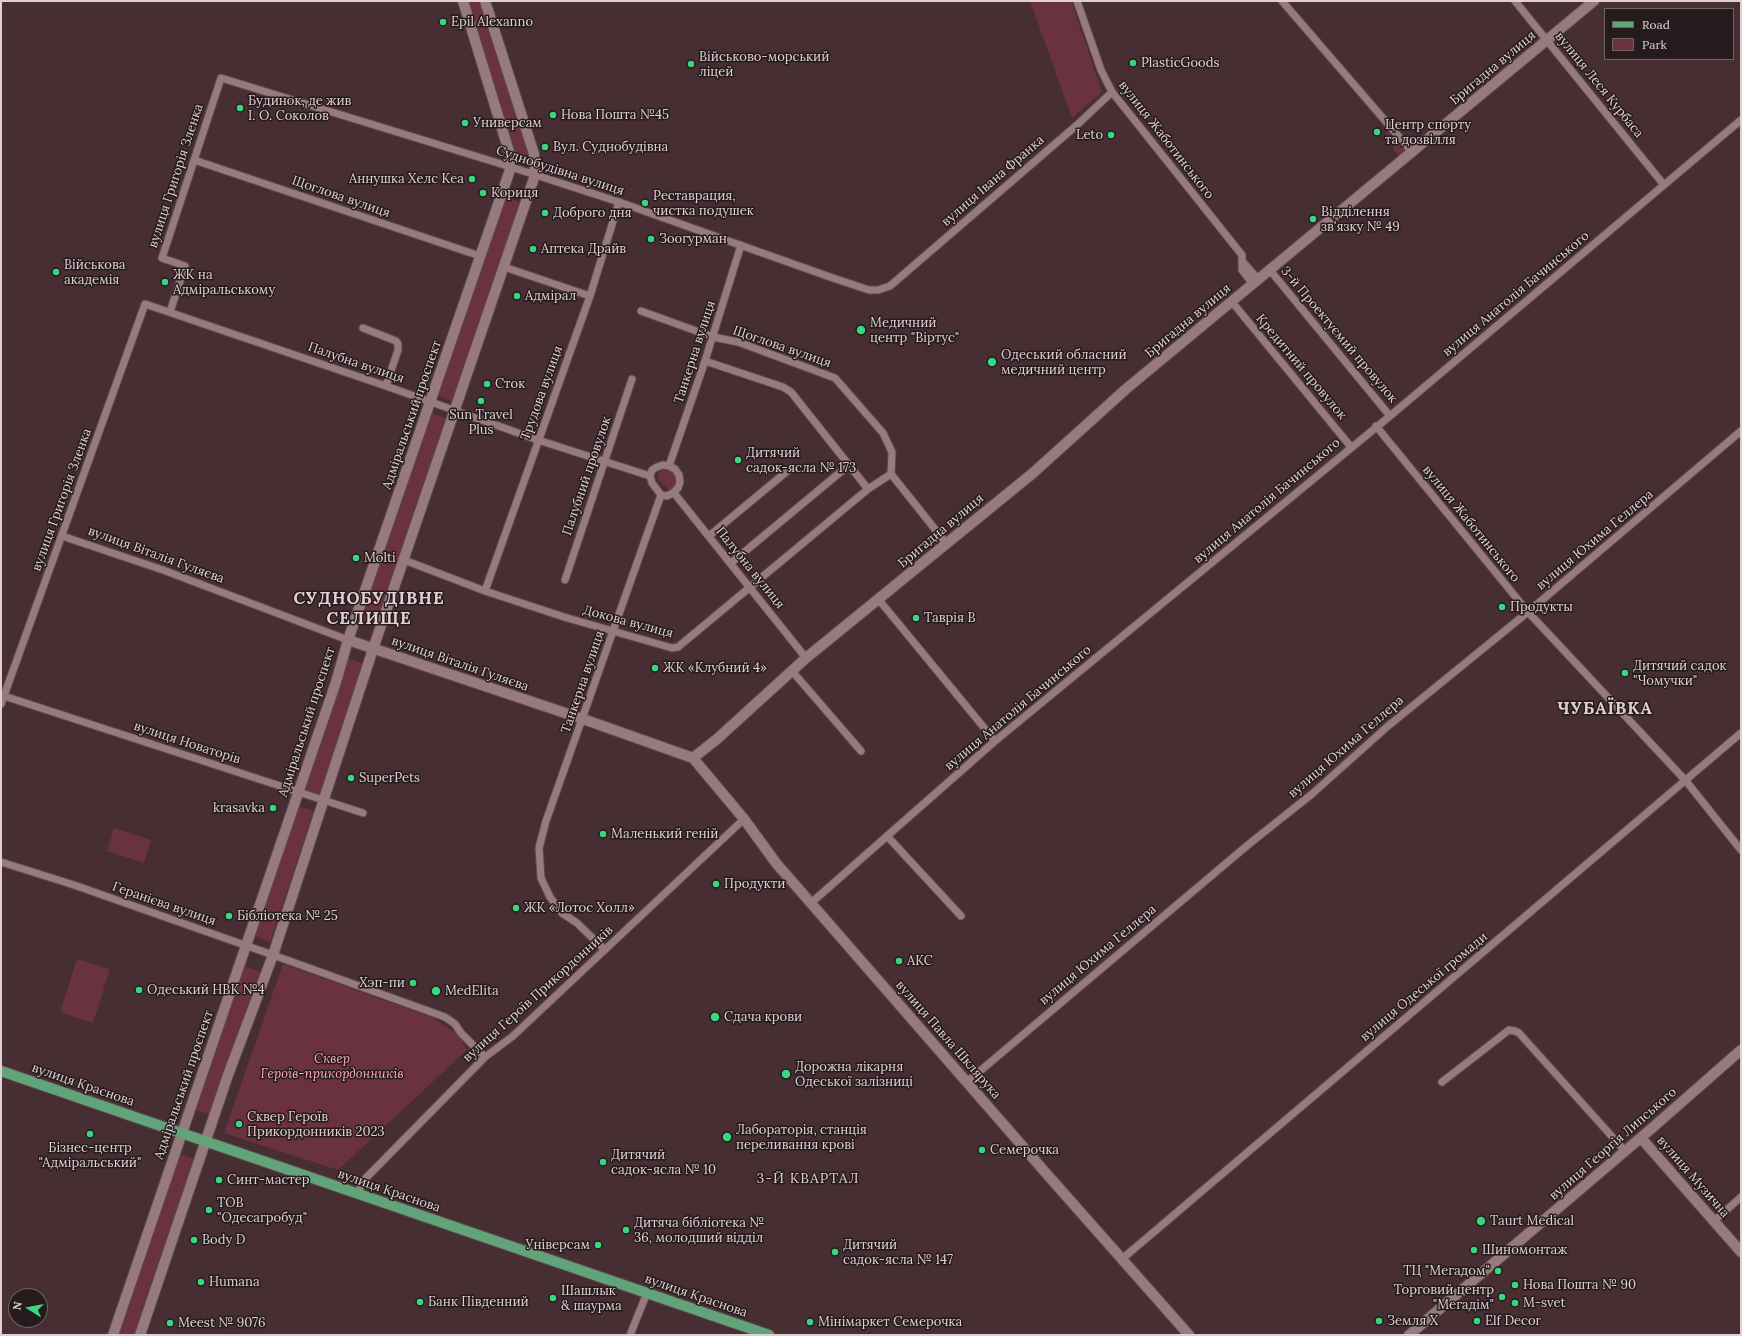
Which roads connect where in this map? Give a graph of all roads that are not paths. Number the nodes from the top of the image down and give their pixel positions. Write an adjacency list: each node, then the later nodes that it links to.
1 (463, 1): 13 (street, Адміральський проспект)
2 (485, 1): 14 (street)
3 (1077, 1): 9 (street, вулиця Жаботинського)
4 (1282, 1): 11 (street)
5 (1515, 1): 7 (street, вулиця Леся Курбаса)
6 (1594, 1): 7 (street, Бригадна вулиця)
7 (1547, 39): 11 (street, Бригадна вулиця); 15 (street, вулиця Леся Курбаса)
8 (221, 78): 12 (street, вулиця Григорія Зленка); 13 (street, Суднобудівна вулиця)
9 (1112, 92): 21 (street, вулиця Жаботинського); 22 (street, вулиця Івана Франка)
10 (1741, 120): 15 (street, вулиця Анатолія Бачинського)
11 (1412, 153): 20 (street, Бригадна вулиця)
12 (194, 160): 18 (street, Щоглова вулиця); 27 (street, вулиця Григорія Зленка)
13 (511, 167): 14 (street, Суднобудівна вулиця); 18 (street, Адміральський проспект)
14 (535, 176): 16 (street, Суднобудівна вулиця); 19 (street)
15 (1664, 185): 35 (street, вулиця Анатолія Бачинського)
16 (619, 202): 17 (street, Суднобудівна вулиця); 23 (street, Трудова вулиця)
17 (741, 245): 22 (street, Суднобудівна вулиця); 29 (street, Танкерна вулиця)
18 (480, 256): 33 (street, Адміральський проспект)
19 (504, 267): 23 (street); 34 (street)
20 (1269, 270): 21 (street, Бригадна вулиця); 35 (street, 3-й Проектуємий провулок)
21 (1256, 282): 24 (street, Бригадна вулиця)
22 (890, 286)
23 (590, 296): 38 (street, Трудова вулиця)
24 (1232, 302): 39 (street, Кредитний провулок); 51 (street, Бригадна вулиця)
25 (145, 304): 27 (street, Палубна вулиця); 49 (street, вулиця Григорія Зленка)
26 (641, 311): 29 (street, Щоглова вулиця)
27 (170, 312): 32 (street, Палубна вулиця)
28 (363, 328): 32 (street)
29 (713, 337): 30 (street, Танкерна вулиця); 44 (street, Щоглова вулиця)
30 (705, 361): 41 (street); 42 (street, Танкерна вулиця)
31 (632, 379): 40 (street, Палубний провулок)
32 (386, 386): 33 (street, Палубна вулиця)
33 (430, 402): 34 (street, Палубна вулиця); 60 (street, Адміральський проспект)
34 (455, 410): 38 (street, Палубна вулиця); 52 (street)
35 (1390, 416): 36 (street, вулиця Анатолія Бачинського)
36 (1376, 426): 39 (street, вулиця Анатолія Бачинського); 58 (street, вулиця Жаботинського)
37 (1741, 431): 58 (street, вулиця Юхима Геллера)
38 (538, 440): 40 (street, Палубна вулиця); 56 (street, Трудова вулиця)
39 (1351, 447): 68 (street, вулиця Анатолія Бачинського)
40 (605, 462): 45 (street, Палубна вулиця); 54 (street, Палубний провулок)
41 (849, 464): 46 (street); 53 (street)
42 (670, 466): 45 (street); 47 (street)
43 (791, 468): 50 (street)
44 (891, 474): 46 (street, Докова вулиця); 51 (street)
45 (650, 476): 48 (street)
46 (868, 489): 55 (street, Докова вулиця)
47 (674, 493): 48 (street); 50 (street, Палубна вулиця)
48 (661, 495): 59 (street, Танкерна вулиця)
49 (62, 536): 60 (street, вулиця Віталія Гуляєва); 64 (street, вулиця Григорія Зленка)
50 (709, 536): 53 (street, Палубна вулиця)
51 (946, 543): 57 (street, Бригадна вулиця)
52 (404, 560): 56 (street, Докова вулиця); 61 (street)
53 (731, 563): 55 (street, Палубна вулиця)
54 (565, 580)
55 (750, 588): 59 (street, Докова вулиця); 62 (street, Палубна вулиця)
56 (485, 591): 59 (street, Докова вулиця)
57 (879, 600): 62 (street, Бригадна вулиця); 68 (street)
58 (1528, 612): 71 (street, вулиця Жаботинського); 87 (street, вулиця Юхима Геллера)
59 (613, 631): 66 (street, Танкерна вулиця)
60 (348, 640): 61 (street, вулиця Віталія Гуляєва); 72 (street, Адміральський проспект)
61 (373, 649): 66 (street, вулиця Віталія Гуляєва); 73 (street)
62 (806, 658): 63 (street, Бригадна вулиця)
63 (792, 671): 69 (street); 70 (street, Бригадна вулиця)
64 (4, 696): 65 (street, вулиця Григорія Зленка); 72 (street, вулиця Новаторів)
65 (1, 704)
66 (583, 719): 70 (street, вулиця Віталія Гуляєва); 82 (street, Танкерна вулиця)
67 (1741, 733): 71 (street, вулиця Одеської громади)
68 (995, 741): 76 (street, вулиця Анатолія Бачинського)
69 (860, 752)
70 (693, 758): 75 (street, вулиця Павла Шклярука)
71 (1686, 781): 77 (street, вулиця Жаботинського); 97 (street, вулиця Одеської громади)
72 (298, 792): 73 (street, вулиця Новаторів); 81 (street, Адміральський проспект)
73 (324, 800): 74 (street, вулиця Новаторів); 83 (street)
74 (364, 813)
75 (744, 819): 79 (street, вулиця Павла Шклярука); 82 (street, вулиця Героїв Прикордонників)
76 (887, 836): 79 (street, вулиця Анатолія Бачинського); 80 (street)
77 (1741, 850)
78 (1, 862): 81 (street, Геранієва вулиця)
79 (811, 903): 87 (street, вулиця Павла Шклярука)
80 (961, 916)
81 (246, 945): 83 (street, Геранієва вулиця); 89 (street, Адміральський проспект)
82 (605, 950): 85 (street, вулиця Героїв Прикордонників)
83 (273, 954): 85 (street, Геранієва вулиця); 91 (street)
84 (1741, 1050): 90 (street, вулиця Георгія Липського)
85 (485, 1057): 93 (street, вулиця Героїв Прикордонників)
86 (1, 1071): 89 (main road, вулиця Краснова)
87 (967, 1082): 97 (street, вулиця Павла Шклярука)
88 (1442, 1082): 92 (street)
89 (181, 1133): 91 (main road, вулиця Краснова); 99 (street, Адміральський проспект)
90 (1641, 1138): 92 (street, вулиця Георгія Липського); 95 (street, вулиця Музична)
91 (205, 1142): 93 (main road, вулиця Краснова); 100 (street)
92 (1625, 1151): 104 (street, вулиця Георгія Липського)
93 (358, 1194): 98 (main road, вулиця Краснова)
94 (1741, 1197): 95 (street)
95 (1714, 1221): 96 (street, вулиця Музична)
96 (1741, 1252)
97 (1122, 1259): 103 (street, вулиця Павла Шклярука)
98 (647, 1293): 101 (street); 102 (main road, вулиця Краснова)
99 (112, 1335)
100 (140, 1335)
101 (630, 1335)
102 (769, 1335)
103 (1189, 1335)
104 (1409, 1335)

